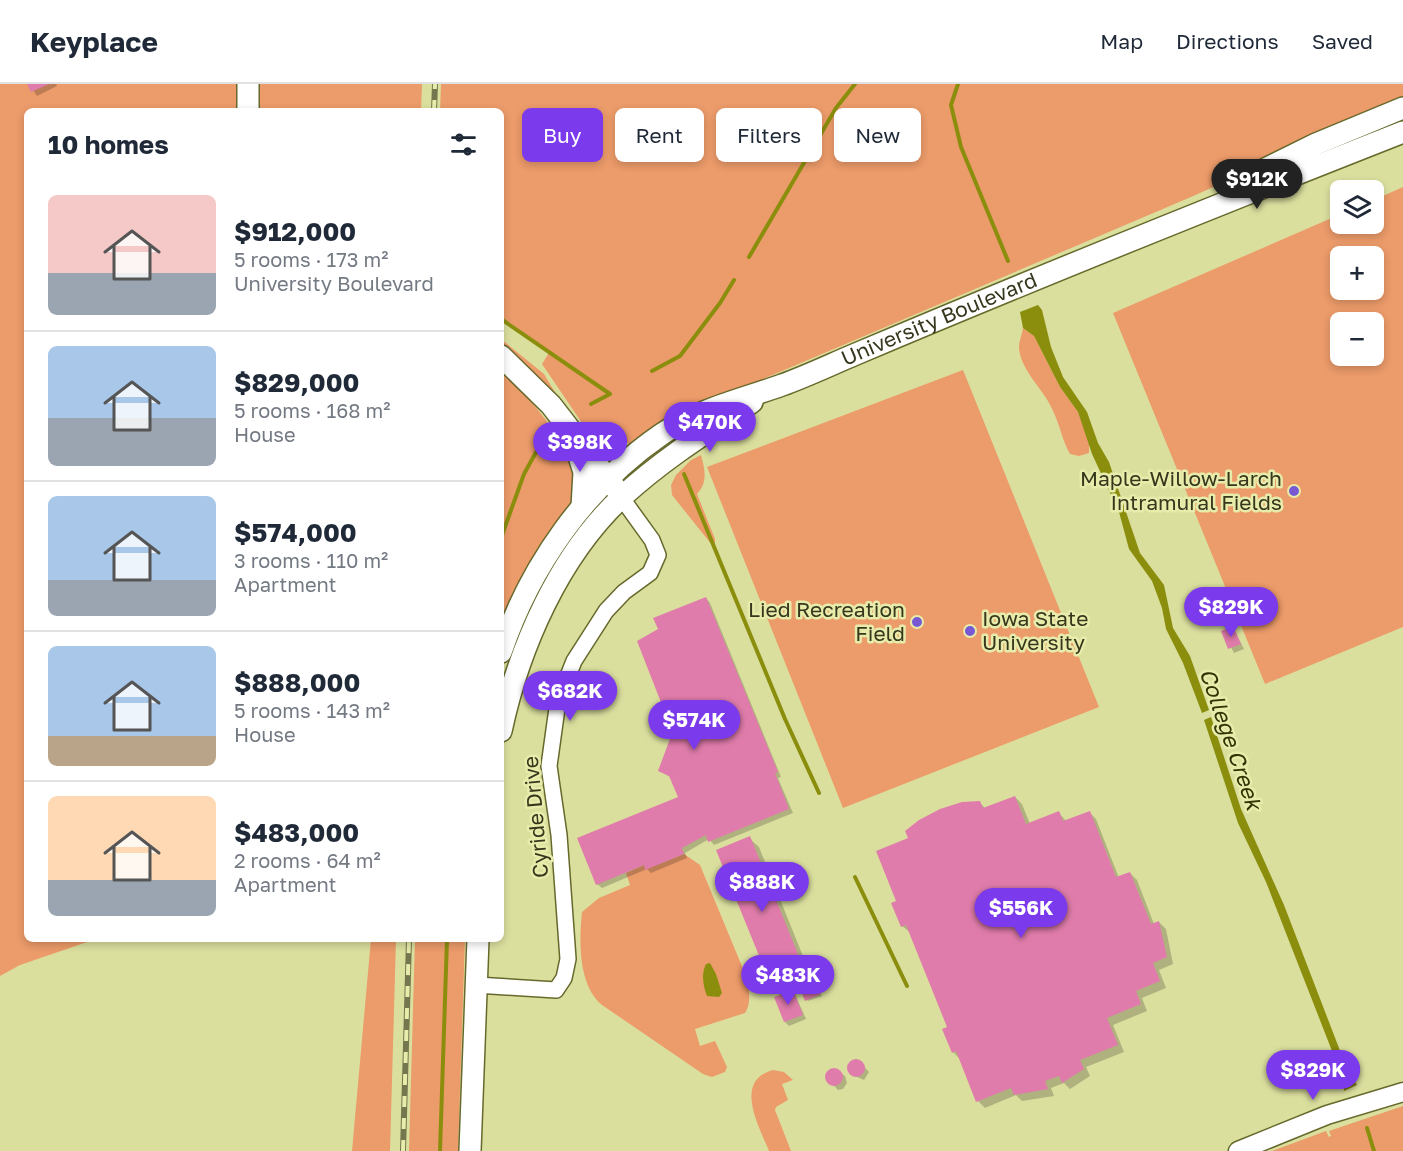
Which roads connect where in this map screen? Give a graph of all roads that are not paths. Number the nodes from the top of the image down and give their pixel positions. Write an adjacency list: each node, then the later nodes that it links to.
1 (248, 84): 2 (main road)
2 (248, 108)
3 (1403, 108): 5 (main road, University Boulevard)
4 (1403, 132): 5 (main road, University Boulevard)
5 (1097, 252): 7 (main road, University Boulevard)
6 (504, 359): 8 (main road)
7 (781, 385): 9 (main road, University Boulevard); 10 (main road, University Boulevard)
8 (567, 426): 9 (main road); 11 (main road)
9 (608, 478): 10 (main road); 11 (main road, University Boulevard)
10 (621, 497): 13 (main road, University Boulevard); 15 (street, Cyride Drive)
11 (582, 507): 12 (main road, University Boulevard)
12 (504, 645)
13 (504, 720)
14 (478, 942): 15 (main road)
15 (476, 985): 17 (main road)
16 (1403, 1092): 18 (street)
17 (470, 1151)
18 (1238, 1151)

